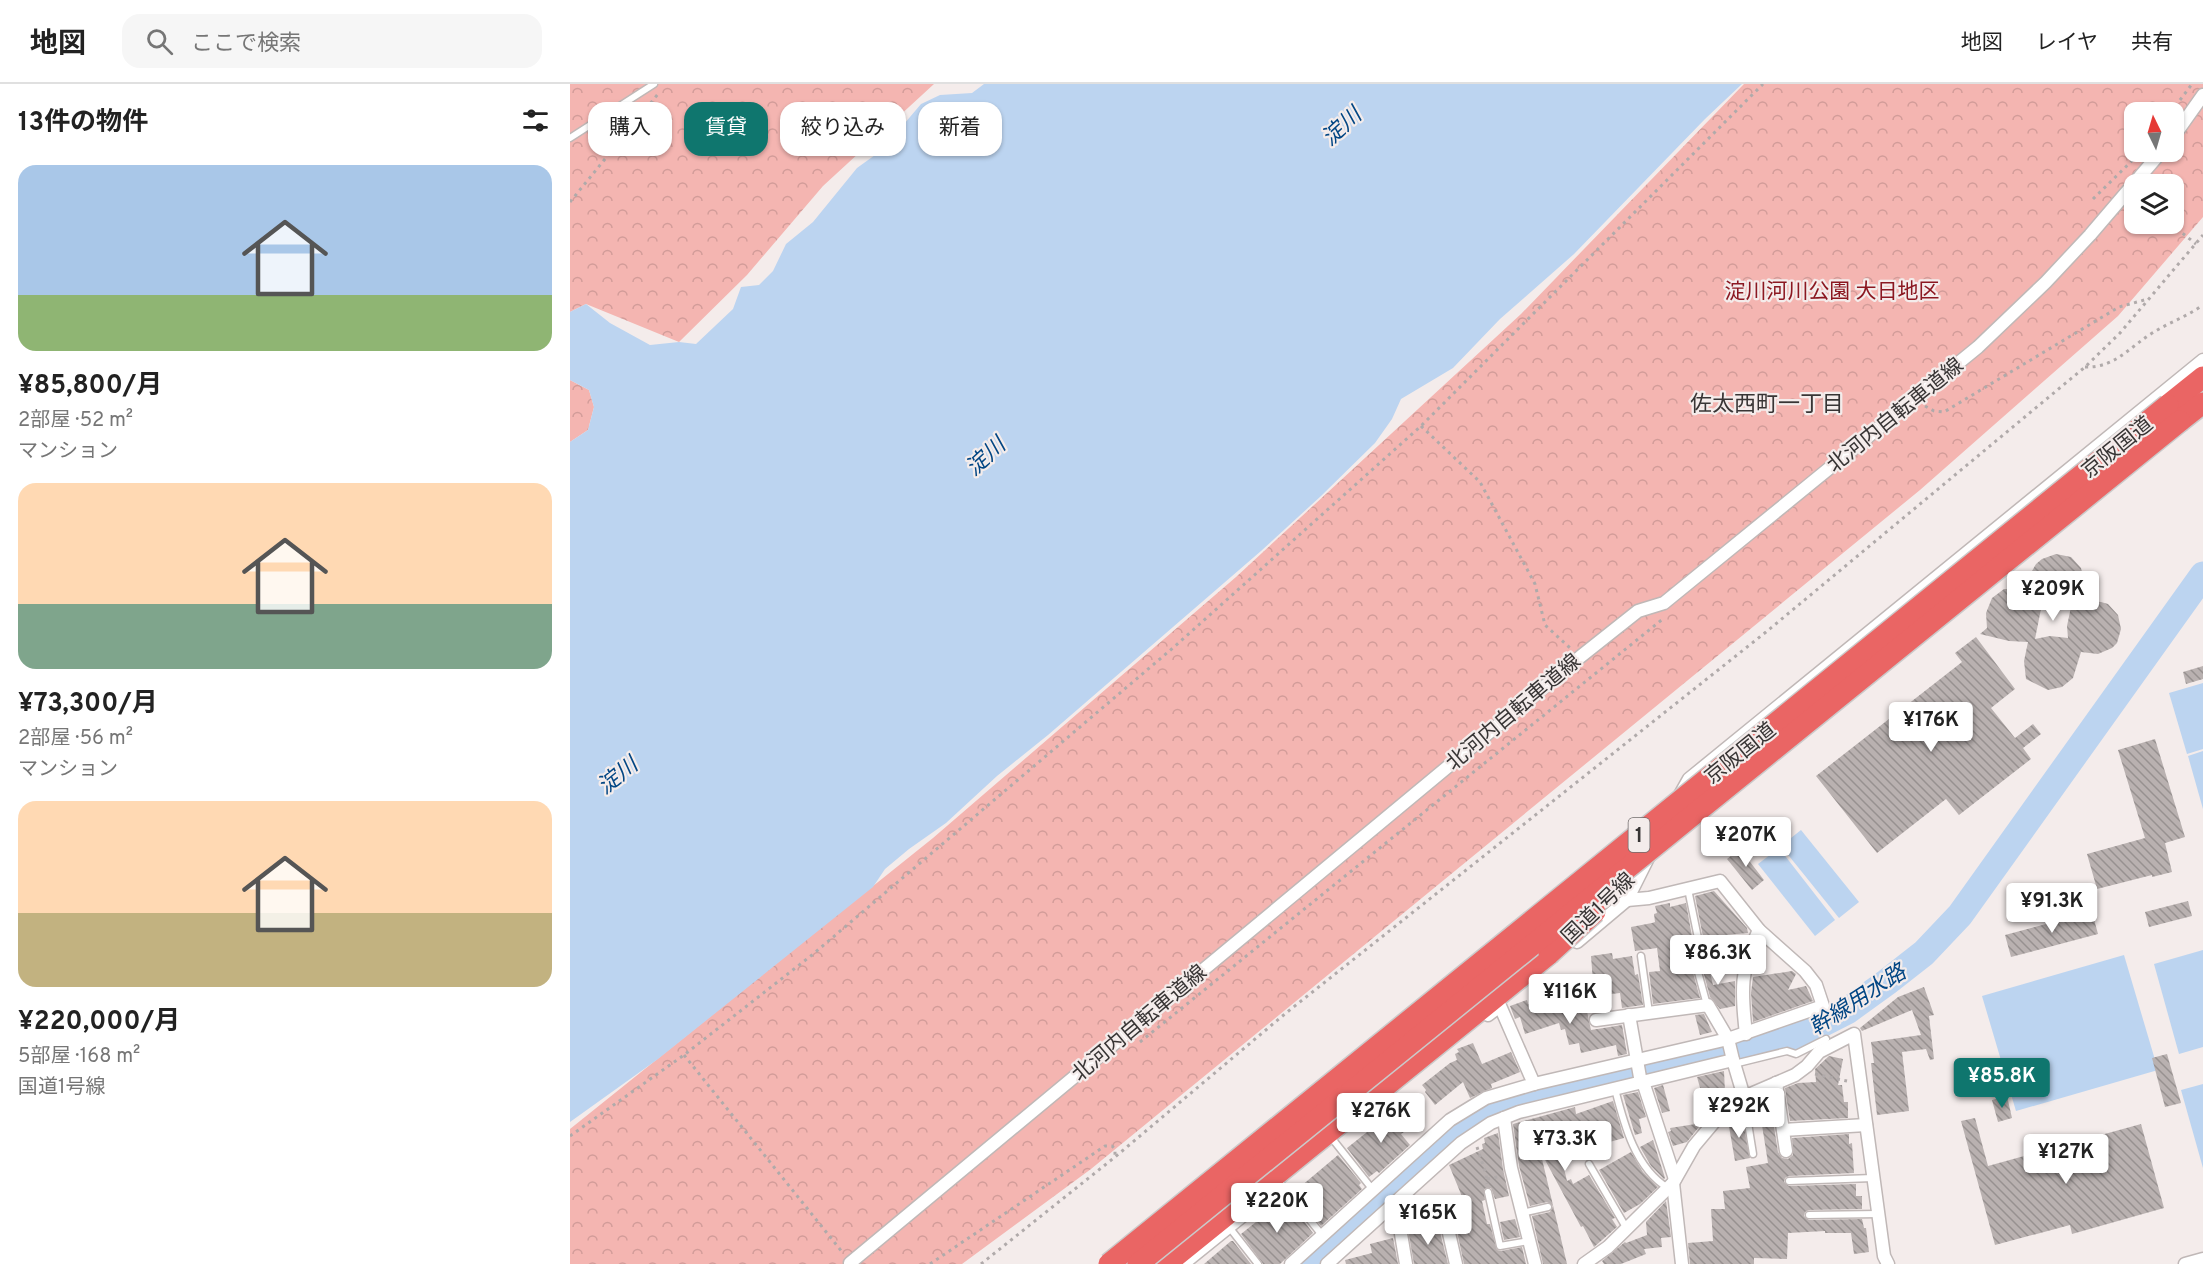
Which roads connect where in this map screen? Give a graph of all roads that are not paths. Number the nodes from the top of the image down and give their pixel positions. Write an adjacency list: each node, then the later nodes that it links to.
1 (654, 84): 4 (lane)
2 (2203, 95): 3 (street)
3 (2184, 122)
4 (570, 138)
5 (2152, 162): 56 (street, 北河内自転車道線)
6 (2203, 360): 12 (street)
7 (2203, 377): 9 (highway, 京阪国道 / 1)
8 (2203, 403): 9 (highway, 京阪国道 / 1)
9 (2174, 413): 10 (highway, 京阪国道 / 1, bridge); 57 (highway, 京阪国道 / 1, bridge)
10 (1689, 819): 58 (highway, 京阪国道 / 1, bridge); 59 (highway, 国道1号線 / 1, bridge)
11 (1688, 888): 12 (street); 13 (street); 15 (lane)
12 (1627, 900): 18 (street)
13 (1759, 930): 14 (street); 22 (street)
14 (1754, 942): 15 (lane); 22 (street)
15 (1699, 943): 17 (lane)
16 (1641, 956): 19 (lane)
17 (1708, 1005): 19 (street); 24 (street)
18 (1500, 1006): 29 (street); 35 (street)
19 (1649, 1013): 20 (street)
20 (1629, 1016): 21 (street); 26 (street)
21 (1596, 1020)
22 (1746, 1034): 24 (street)
23 (1826, 1039): 25 (lane)
24 (1729, 1041): 25 (street); 26 (street)
25 (1734, 1060): 27 (street); 31 (street)
26 (1636, 1062): 27 (street); 29 (street)
27 (1642, 1081): 30 (street); 41 (street)
28 (1776, 1083): 31 (street); 33 (street); 34 (street)
29 (1534, 1084): 43 (street)
30 (1615, 1089): 32 (street); 41 (lane)
31 (1744, 1097): 37 (lane); 41 (street)
32 (1504, 1118): 46 (street); 63 (street)
33 (1866, 1125): 34 (street); 39 (street)
34 (1783, 1130): 36 (street)
35 (1334, 1141): 42 (street); 43 (lane)
36 (1786, 1151)
37 (1753, 1154)
38 (1589, 1164): 51 (lane)
39 (1873, 1178): 40 (lane); 47 (street)
40 (1789, 1181)
41 (1672, 1183): 51 (street); 68 (street)
42 (1281, 1184): 50 (street); 53 (lane)
43 (1373, 1190): 53 (street)
44 (1488, 1192): 54 (lane)
45 (1548, 1207): 46 (lane)
46 (1522, 1213): 54 (street)
47 (1878, 1214): 48 (lane); 69 (street)
48 (1809, 1215)
49 (1446, 1220): 65 (street)
50 (1228, 1227): 60 (street); 61 (lane)
51 (1626, 1229): 67 (street)
52 (1401, 1234): 64 (street)
53 (1322, 1236): 62 (street)
54 (1529, 1241): 66 (street)
55 (2203, 1259): 70 (street)
56 (850, 1263)
57 (1109, 1264)
58 (1138, 1264)
59 (1166, 1264)
60 (1183, 1264)
61 (1258, 1264)
62 (1291, 1264)
63 (1327, 1264)
64 (1406, 1264)
65 (1456, 1264)
66 (1535, 1264)
67 (1584, 1264)
68 (1682, 1264)
69 (1888, 1264)
70 (2185, 1264)

